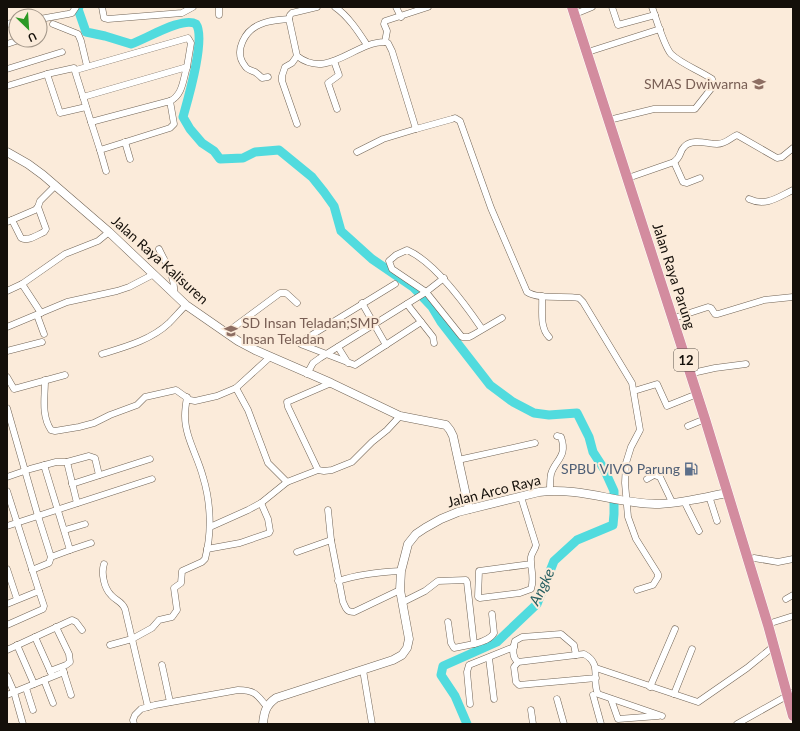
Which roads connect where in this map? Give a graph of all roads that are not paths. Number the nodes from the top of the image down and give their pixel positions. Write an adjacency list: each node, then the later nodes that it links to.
1 (76, 7): 16 (street)
2 (102, 7): 3 (street)
3 (193, 7)
4 (219, 7): 13 (street)
5 (316, 7): 17 (street)
6 (334, 7): 21 (street)
7 (396, 7): 15 (street)
8 (428, 7): 15 (street)
9 (592, 7): 12 (street)
10 (612, 7): 14 (street)
11 (652, 7): 14 (street)
12 (575, 10): 22 (highway, Jalan Raya Parung / 12); 49 (highway, Jalan Raya Parung / 12)
13 (219, 15)
14 (655, 16): 19 (street)
15 (401, 17): 20 (street)
16 (48, 18)
17 (289, 19): 24 (street); 31 (street)
18 (53, 24): 26 (street)
19 (660, 29): 22 (street); 37 (street)
20 (385, 42): 21 (street); 40 (street)
21 (367, 45): 25 (street)
22 (590, 51): 37 (highway, Jalan Raya Parung / 12)
23 (62, 52): 28 (street)
24 (297, 56): 25 (street); 39 (street)
25 (334, 61): 36 (street)
26 (87, 66): 27 (street); 29 (street)
27 (187, 67): 33 (street); 34 (street)
28 (7, 69)
29 (76, 70): 30 (street); 33 (street)
30 (46, 74): 32 (street); 35 (street)
31 (268, 77)
32 (7, 86)
33 (83, 97): 35 (street)
34 (170, 101): 38 (street); 41 (street)
35 (86, 107): 38 (street)
36 (337, 109)
37 (613, 119): 49 (highway, Jalan Raya Parung / 12)
38 (91, 122): 43 (street)
39 (297, 124)
40 (416, 129): 44 (street); 65 (street)
41 (125, 142): 43 (street); 46 (street)
42 (793, 148): 47 (street)
43 (100, 150): 48 (street)
44 (356, 152)
45 (9, 155): 51 (main road, Jalan Raya Kalisuren)
46 (130, 159)
47 (674, 162): 49 (street); 50 (street)
48 (106, 171)
49 (630, 178): 72 (highway, Jalan Raya Parung / 12); 99 (highway, Jalan Raya Parung / 12)
50 (700, 178)
51 (55, 186): 54 (street); 56 (main road, Jalan Raya Kalisuren)
52 (793, 190): 53 (street)
53 (749, 199)
54 (38, 207): 55 (street); 55 (street)
55 (9, 221)
56 (109, 232): 58 (main road, Jalan Raya Kalisuren); 60 (street)
57 (159, 249): 63 (street)
58 (154, 274): 63 (main road, Jalan Raya Kalisuren); 71 (street)
59 (444, 278): 64 (street); 64 (street); 77 (street)
60 (22, 284): 62 (street); 71 (street)
61 (395, 284): 68 (street)
62 (7, 292)
63 (174, 294): 70 (main road, Jalan Raya Kalisuren)
64 (422, 295): 69 (street); 77 (street)
65 (542, 296): 80 (street); 98 (street)
66 (793, 297): 72 (street)
67 (297, 304): 78 (street)
68 (362, 304): 75 (street); 87 (street)
69 (407, 304): 74 (street); 75 (street)
70 (186, 305): 78 (main road, Jalan Raya Kalisuren); 86 (street)
71 (39, 314): 76 (street); 79 (street)
72 (677, 317): 91 (highway, Jalan Raya Parung / 12)
73 (502, 318): 77 (street)
74 (421, 322): 82 (street); 83 (street)
75 (374, 325): 83 (street); 84 (street)
76 (7, 327)
77 (482, 329)
78 (226, 333): 88 (main road, Jalan Raya Kalisuren)
79 (44, 334)
80 (549, 337)
81 (42, 342): 85 (street)
82 (434, 343)
83 (386, 345): 89 (street)
84 (338, 347): 87 (street); 89 (street)
85 (7, 351)
86 (102, 354)
87 (325, 354): 89 (street); 92 (street)
88 (270, 357): 92 (main road, Jalan Raya Kalisuren); 97 (street)
89 (348, 363)
90 (746, 364): 91 (street)
91 (696, 372): 147 (highway, Jalan Raya Parung / 12)
92 (307, 374): 96 (main road, Jalan Raya Kalisuren)
93 (65, 375): 95 (street)
94 (7, 377): 95 (street)
95 (45, 380): 100 (street)
96 (331, 383): 102 (main road, Jalan Raya Kalisuren); 111 (street)
97 (236, 388): 100 (street); 117 (street)
98 (634, 391): 99 (street); 124 (street)
99 (697, 394): 103 (highway, Jalan Raya Parung / 12)
100 (187, 397): 138 (street)
101 (7, 408): 112 (street)
102 (400, 416): 108 (main road, Jalan Raya Kalisuren); 111 (street)
103 (705, 419): 104 (street); 121 (highway, Jalan Raya Parung / 12)
104 (688, 426)
105 (557, 436): 120 (street)
106 (534, 443): 108 (street)
107 (150, 459): 113 (street)
108 (458, 460): 132 (main road, Jalan Raya Kalisuren)
109 (67, 462): 110 (street); 113 (street); 118 (street)
110 (44, 465): 112 (street); 130 (street)
111 (318, 470): 117 (street)
112 (25, 471): 114 (street); 133 (street)
113 (99, 475): 118 (street)
114 (7, 477)
115 (647, 478): 128 (street)
116 (152, 479): 129 (street)
117 (287, 482): 127 (street)
118 (72, 484): 129 (street)
119 (7, 491): 126 (street)
120 (550, 491): 123 (main road, Jalan Arco Raya); 124 (main road, Jalan Arco Raya)
121 (728, 493): 122 (main road); 162 (highway, Jalan Raya Parung / 12)
122 (709, 496): 125 (main road); 134 (street)
123 (521, 497): 132 (main road, Jalan Arco Raya); 150 (street)
124 (625, 501): 128 (main road); 156 (street)
125 (684, 501): 128 (main road); 140 (street)
126 (9, 502): 135 (street)
127 (261, 502): 138 (street); 143 (street)
128 (672, 502)
129 (77, 504): 130 (street)
130 (58, 509): 133 (street); 139 (street)
131 (328, 510): 141 (street)
132 (469, 510): 153 (main road, Jalan Arco Raya)
133 (38, 516): 135 (street); 146 (street)
134 (717, 521)
135 (17, 523): 137 (street); 152 (street)
136 (85, 524): 139 (street)
137 (7, 526)
138 (210, 527): 143 (street)
139 (64, 530): 144 (street)
140 (699, 531)
141 (331, 540): 145 (street); 154 (street)
142 (91, 543): 144 (street)
143 (207, 549): 173 (street)
144 (70, 550): 146 (street)
145 (297, 552)
146 (51, 557): 152 (street)
147 (754, 558): 148 (street); 162 (highway, Jalan Raya Parung / 12)
148 (793, 559)
149 (104, 564): 173 (street)
150 (531, 564): 150 (street)
151 (7, 569): 159 (street)
152 (32, 570): 157 (street)
153 (401, 571): 154 (street); 155 (main road, Jalan Arco Raya)
154 (338, 581): 155 (street)
155 (400, 590): 161 (main road, Jalan Arco Raya)
156 (637, 590)
157 (40, 593): 159 (street); 168 (street)
158 (793, 595): 160 (street)
159 (17, 599): 163 (street)
160 (786, 599)
161 (403, 602): 175 (street); 187 (main road, Jalan Arco Raya)
162 (765, 603): 167 (highway, Jalan Raya Parung / 12); 177 (highway, Jalan Raya Parung / 12)
163 (7, 604)
164 (492, 614): 175 (street)
165 (793, 616): 167 (street)
166 (448, 622): 175 (street)
167 (774, 622): 200 (highway, Jalan Raya Parung / 12)
168 (7, 625)
169 (56, 627): 171 (street); 172 (street); 186 (street)
170 (675, 629): 193 (street)
171 (82, 630)
172 (35, 637): 176 (street); 188 (street)
173 (132, 639): 174 (street); 207 (street)
174 (110, 644)
175 (474, 644)
176 (17, 645): 180 (street); 192 (street)
177 (774, 646): 196 (street); 200 (highway, Jalan Raya Parung / 12)
178 (514, 647): 181 (street); 182 (street); 183 (street)
179 (692, 649): 196 (street)
180 (7, 650)
181 (576, 655): 183 (street); 185 (street)
182 (489, 658): 201 (street); 206 (street)
183 (518, 662): 190 (street)
184 (162, 665): 205 (street)
185 (596, 668): 190 (street); 193 (street)
186 (63, 669): 188 (street); 198 (street)
187 (363, 670): 208 (main road, Jalan Arco Raya); 215 (street)
188 (51, 674): 191 (street)
189 (7, 676): 195 (street)
190 (596, 678): 203 (street)
191 (44, 680): 192 (street); 204 (street)
192 (34, 684): 194 (street)
193 (650, 687): 196 (street)
194 (26, 688): 195 (street); 209 (street)
195 (14, 692): 197 (street); 212 (street)
196 (674, 694)
197 (7, 695)
198 (72, 695)
199 (593, 695): 218 (street)
200 (791, 695): 211 (highway, Jalan Raya Parung / 12); 219 (street)
201 (494, 699)
202 (557, 699): 217 (street)
203 (611, 699): 203 (street)
204 (53, 702)
205 (170, 702): 207 (street); 208 (street)
206 (470, 704)
207 (148, 707): 213 (street)
208 (267, 707): 214 (main road)
209 (33, 710)
210 (531, 710): 216 (street)
211 (793, 716)
212 (23, 724)
213 (134, 724)
214 (264, 724)
215 (372, 724)
216 (534, 724)
217 (564, 724)
218 (601, 724)
219 (737, 724)

